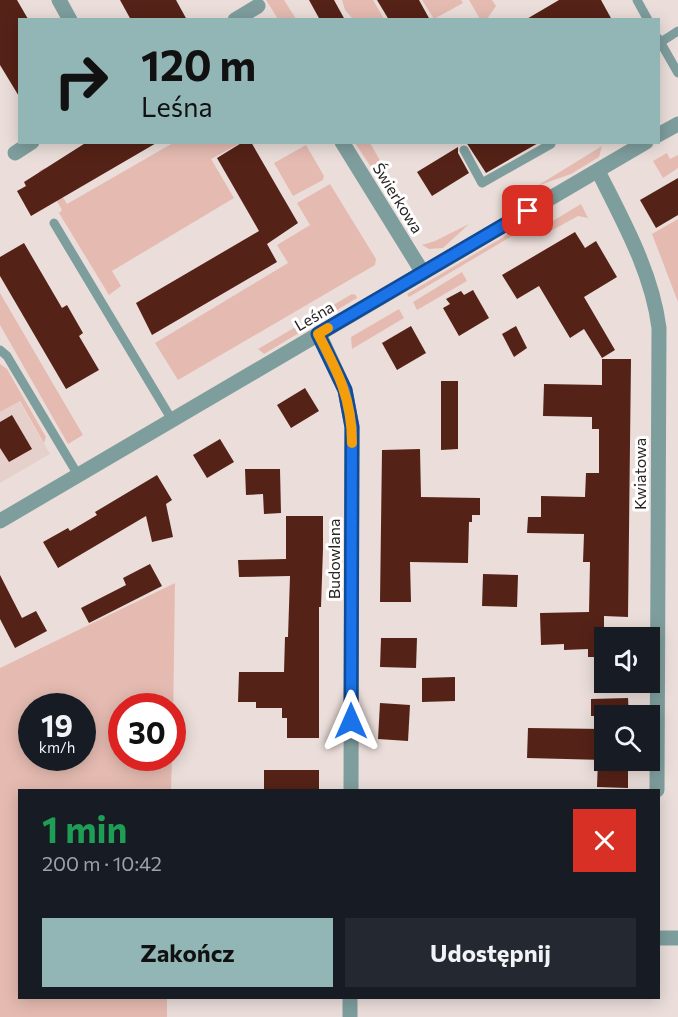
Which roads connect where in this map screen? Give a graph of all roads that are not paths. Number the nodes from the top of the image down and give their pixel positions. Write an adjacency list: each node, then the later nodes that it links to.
1 (59, 0): 4 (street)
2 (637, 0): 6 (lane)
3 (259, 9): 5 (street)
4 (69, 18)
5 (239, 18)
6 (647, 18)
7 (678, 31): 8 (lane)
8 (660, 40): 9 (lane)
9 (678, 73)
10 (678, 124): 11 (street)
11 (660, 134)
12 (29, 144): 17 (street)
13 (343, 144): 20 (street, Świerkowa)
14 (550, 144): 16 (lane)
15 (643, 144): 18 (street, Leśna)
16 (464, 150)
17 (15, 153)
18 (598, 171): 20 (street, Leśna); 27 (street, Kwiatowa)
19 (54, 223): 23 (lane)
20 (423, 273): 21 (street, Leśna)
21 (318, 334): 23 (street, Leśna); 26 (street, Budowlana)
22 (0, 350): 24 (lane)
23 (172, 420): 24 (street, Leśna)
24 (78, 475): 25 (street, Leśna)
25 (0, 521)
26 (351, 789)
27 (657, 789)
28 (660, 938): 29 (street)
29 (678, 938)
30 (350, 999): 31 (street)
31 (350, 1017)

